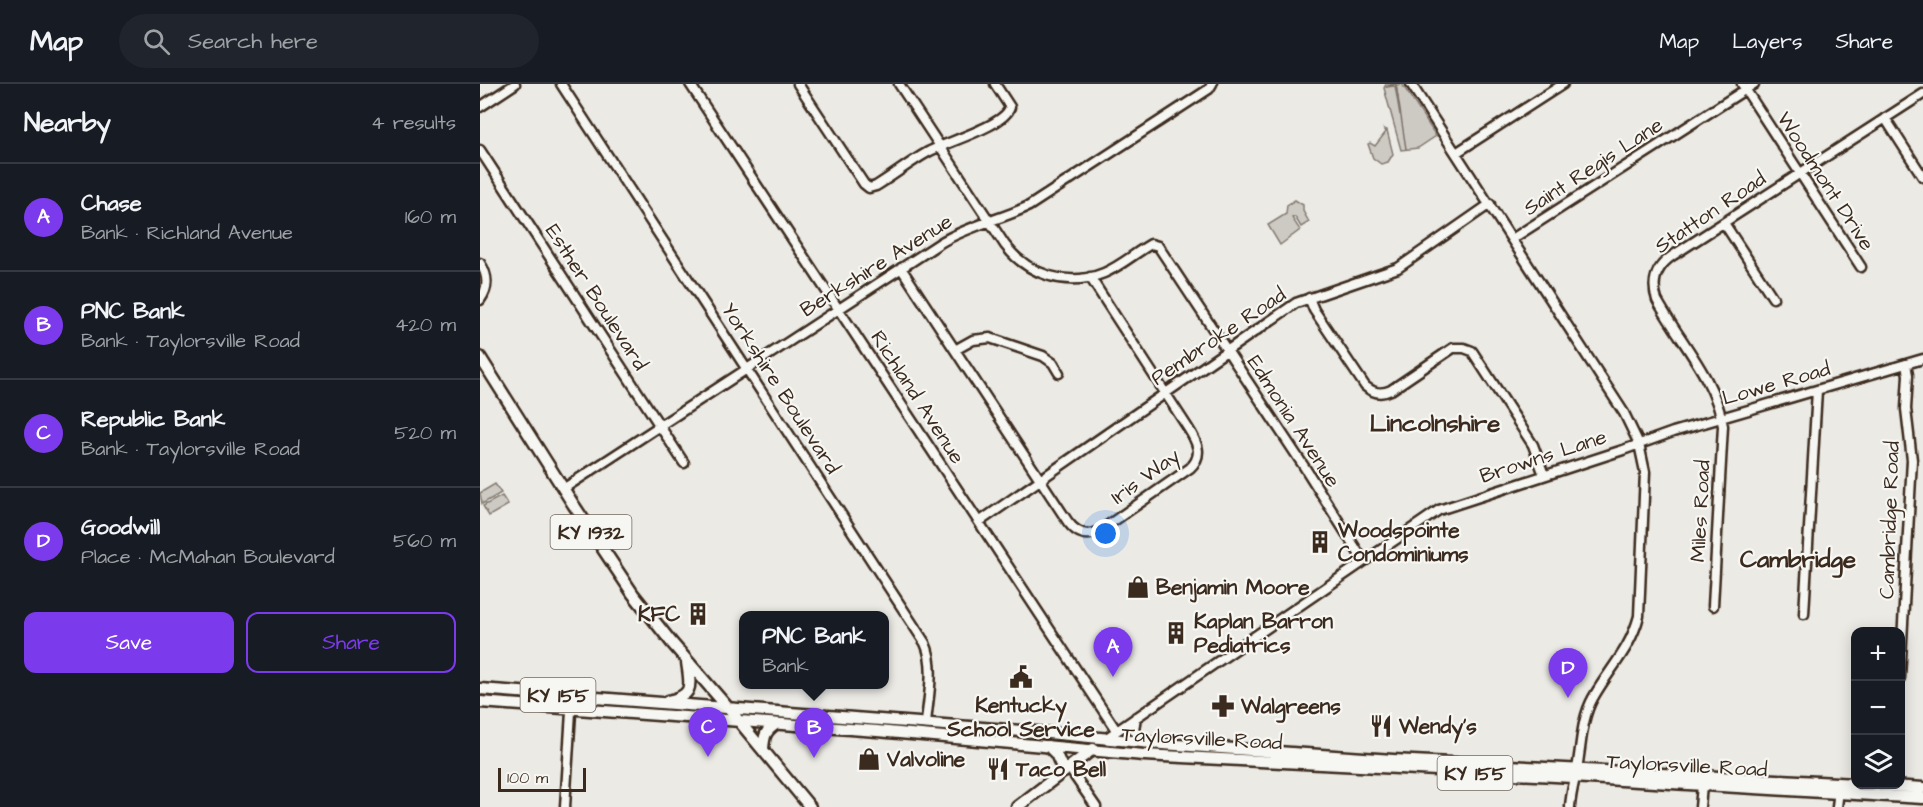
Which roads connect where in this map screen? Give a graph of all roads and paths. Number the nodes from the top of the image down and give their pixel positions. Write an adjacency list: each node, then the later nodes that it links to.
1 (515, 84): 13 (street)
2 (561, 84): 37 (street, Yorkshire Boulevard)
3 (690, 84): 31 (street, Richland Avenue)
4 (798, 84): 15 (street)
5 (899, 84): 15 (street)
6 (995, 84): 15 (street)
7 (1212, 84): 21 (street, Berkshire Avenue)
8 (1411, 84): 17 (street, Browns Lane)
9 (1563, 84): 17 (street)
10 (1754, 84): 11 (street, Saint Regis Lane)
11 (1744, 87): 18 (street, Woodmont Drive); 23 (street, Saint Regis Lane)
12 (1923, 94): 14 (street, Statton Road)
13 (480, 106)
14 (1886, 118): 18 (street, Statton Road); 19 (street)
15 (940, 146): 21 (street)
16 (480, 150): 42 (street, Esther Boulevard)
17 (1456, 153): 20 (street, Browns Lane)
18 (1800, 173): 22 (street, Statton Road); 25 (street, Woodmont Drive)
19 (1923, 177)
20 (1490, 204): 23 (street, Browns Lane); 28 (street, Pembroke Road)
21 (989, 221): 26 (street, Berkshire Avenue); 27 (street)
22 (1724, 223): 29 (street); 41 (street, Statton Road)
23 (1512, 239): 43 (street, Browns Lane)
24 (480, 263): 30 (street)
25 (1861, 267)
26 (902, 268): 31 (street, Berkshire Avenue); 32 (street, Iris Way)
27 (1090, 277): 33 (street, Edmonia Avenue); 40 (street, Iris Way)
28 (1309, 298): 33 (street, Pembroke Road); 45 (street)
29 (1773, 298)
30 (480, 300)
31 (839, 310): 37 (street, Berkshire Avenue); 48 (street, Richland Avenue)
32 (955, 350): 38 (street); 46 (street, Iris Way)
33 (1226, 351): 40 (street, Pembroke Road); 49 (street, Edmonia Avenue)
34 (480, 357): 47 (main road, KY 1932)
35 (1923, 359): 36 (street, Lowe Road)
36 (1906, 364): 39 (street, Lowe Road); 52 (street, Cambridge Road)
37 (748, 369): 42 (street, Berkshire Avenue); 62 (street, Yorkshire Boulevard)
38 (1059, 373)
39 (1817, 390): 41 (street, Lowe Road); 51 (street)
40 (1165, 394): 46 (street, Pembroke Road); 46 (street, Iris Way)
41 (1722, 418): 43 (street, Lowe Road); 50 (street, Miles Road)
42 (659, 426): 44 (street, Esther Boulevard); 47 (street, Berkshire Avenue)
43 (1639, 444): 45 (street, Browns Lane); 71 (street)
44 (684, 464)
45 (1544, 475): 49 (street, Browns Lane)
46 (1041, 480): 48 (street, Pembroke Road)
47 (563, 489): 53 (main road, KY 1932)
48 (979, 522): 64 (street, Richland Avenue)
49 (1363, 560): 60 (street, Browns Lane)
50 (1713, 606)
51 (1804, 614)
52 (1903, 627)
53 (687, 662): 57 (main road); 59 (main road, KY 1932)
54 (480, 689): 55 (main road, Taylorsville Road / KY 155)
55 (572, 696): 57 (main road, Taylorsville Road / KY 155); 58 (street)
56 (480, 702): 58 (main road, Taylorsville Road / KY 155)
57 (656, 703): 59 (main road, Taylorsville Road / KY 155)
58 (571, 709): 61 (main road, Taylorsville Road / KY 155); 78 (street)
59 (729, 709): 61 (main road, KY 1932); 62 (main road, Taylorsville Road / KY 155)
60 (1136, 717): 64 (street, Browns Lane); 66 (street)
61 (739, 721): 63 (main road, Taylorsville Road / KY 155); 68 (main road, KY 1932)
62 (926, 723): 65 (main road, Taylorsville Road / KY 155)
63 (776, 724): 67 (main road, Taylorsville Road / KY 155); 68 (main road)
64 (1116, 730): 65 (street, Browns Lane)
65 (1105, 739): 66 (main road, Taylorsville Road / KY 155); 69 (main road)
66 (1144, 743): 71 (main road, Taylorsville Road / KY 155)
67 (1048, 746): 69 (main road, Taylorsville Road / KY 155); 70 (main road)
68 (763, 749): 79 (main road, KY 1932)
69 (1092, 750): 70 (main road); 71 (main road, Taylorsville Road / KY 155)
70 (1066, 770): 80 (main road); 81 (street)
71 (1575, 773): 73 (main road, Taylorsville Road / KY 155); 75 (main road, Taylorsville Road / KY 155); 82 (street)
72 (1851, 785): 75 (main road, Taylorsville Road / KY 155)
73 (1702, 786): 75 (main road, Taylorsville Road / KY 155); 83 (street)
74 (1905, 787): 76 (main road)
75 (1840, 788): 77 (main road, Taylorsville Road / KY 155); 84 (street)
76 (1923, 788)
77 (1923, 798)
78 (565, 807)
79 (810, 807)
80 (1017, 807)
81 (1096, 807)
82 (1570, 807)
83 (1700, 807)
84 (1837, 807)

